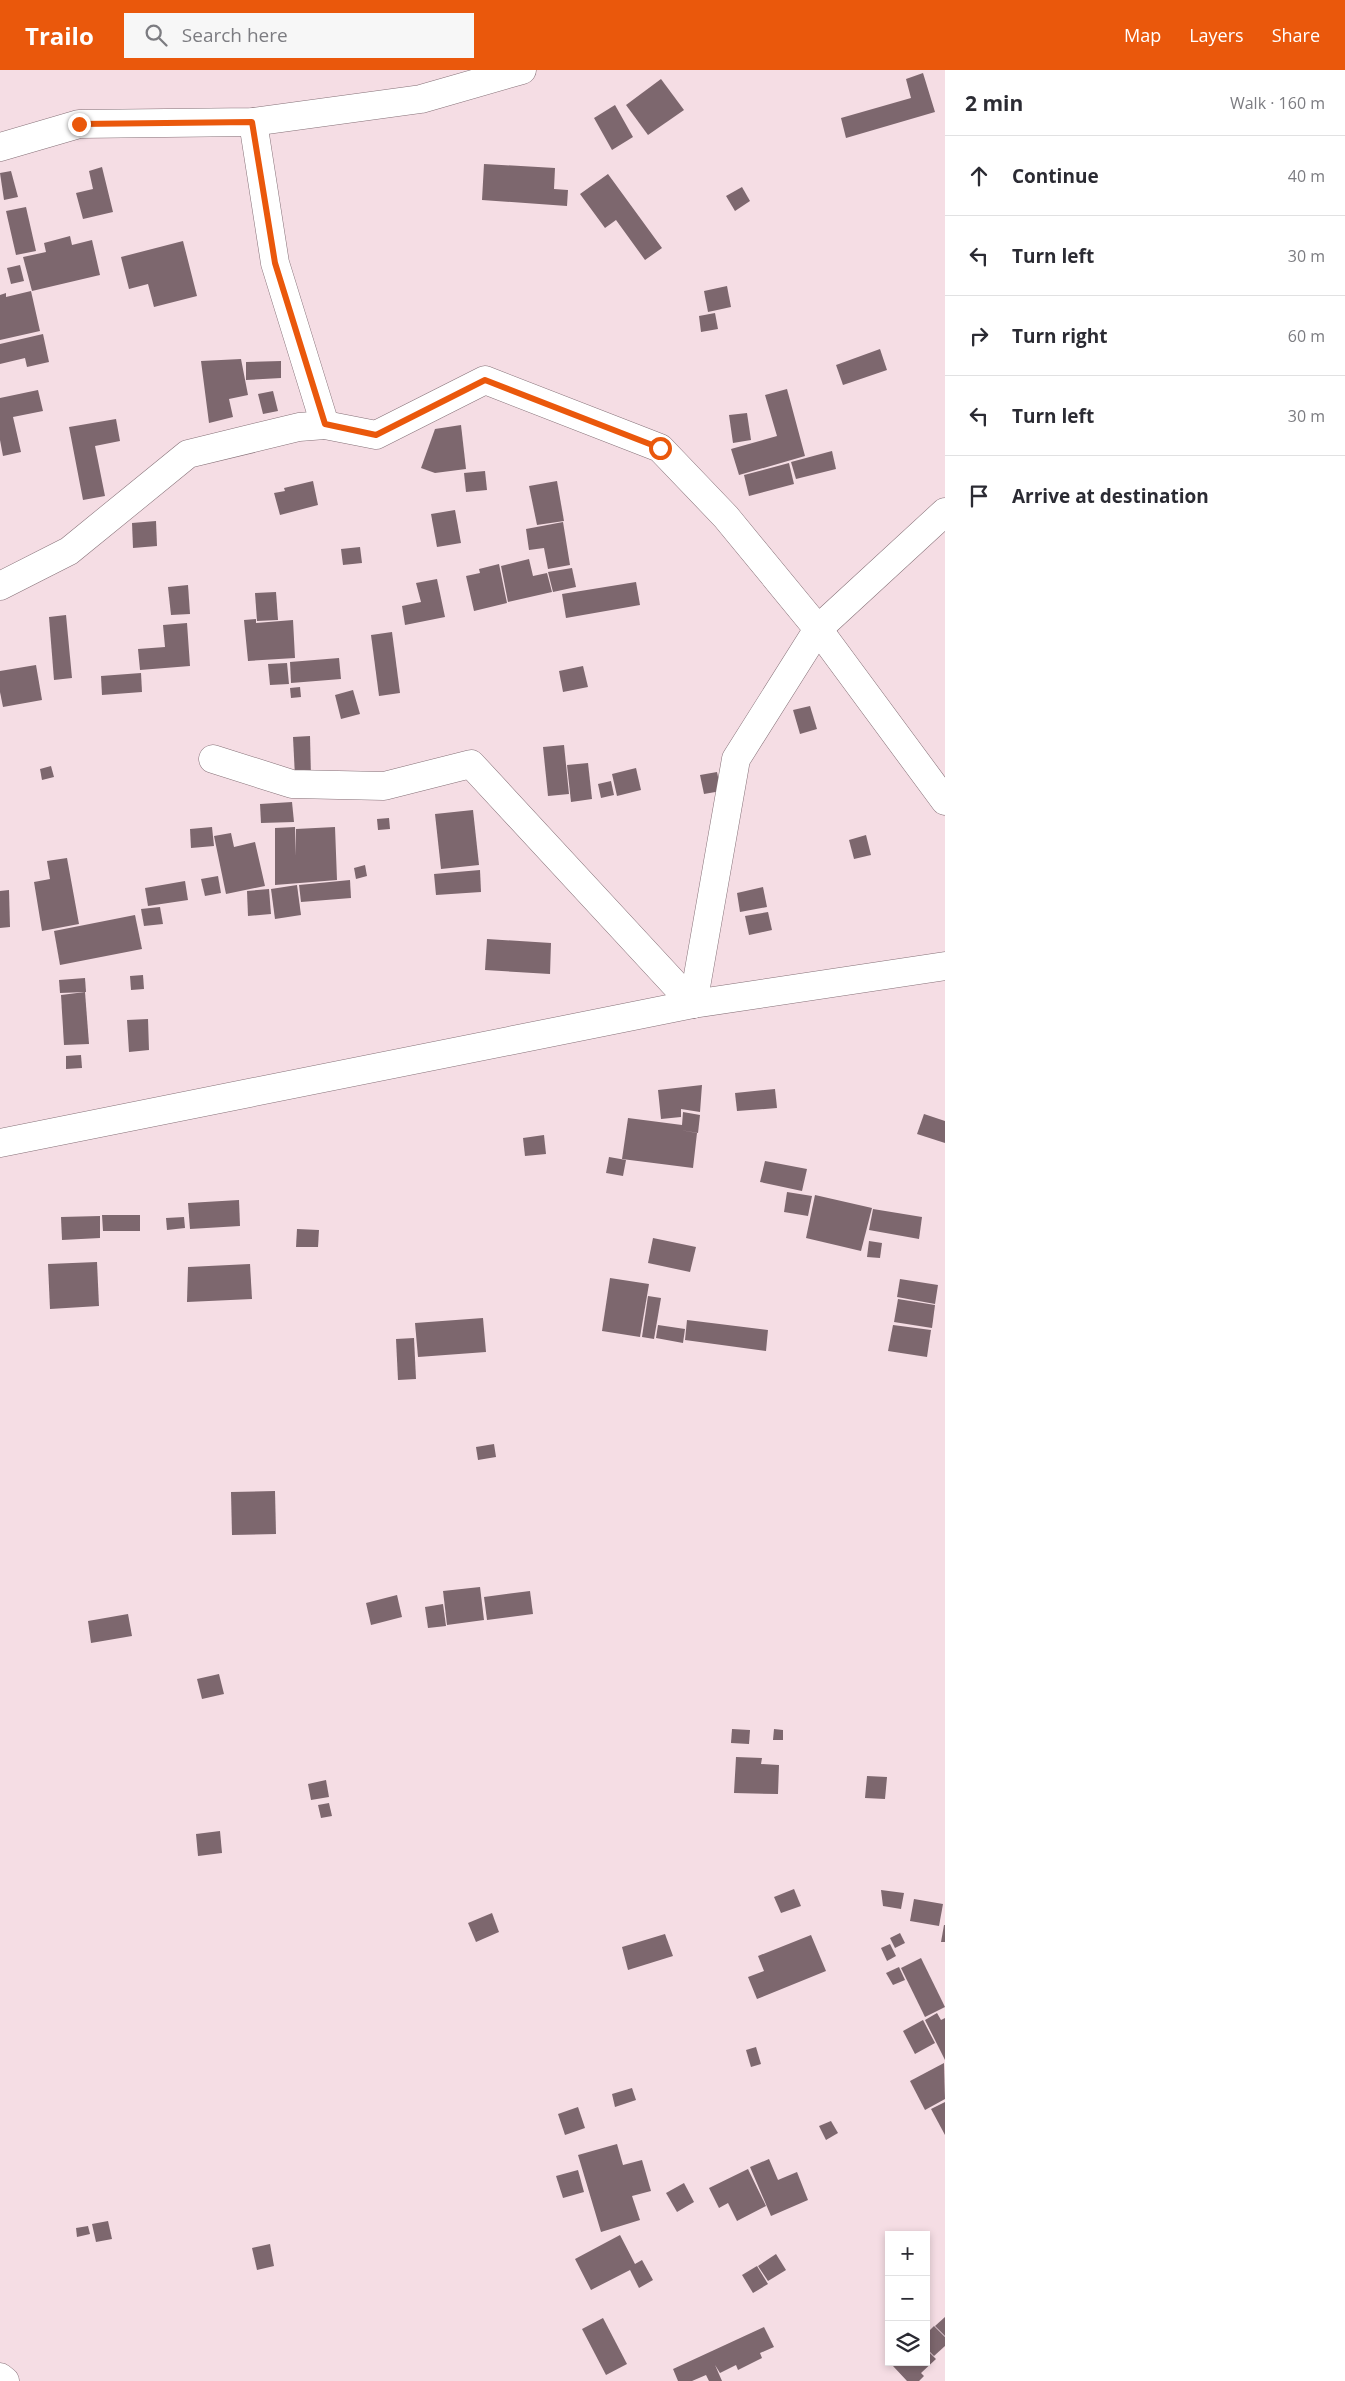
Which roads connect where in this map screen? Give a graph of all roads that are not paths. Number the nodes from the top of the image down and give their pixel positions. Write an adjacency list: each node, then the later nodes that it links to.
1 (522, 70): 2 (street)
2 (252, 122): 3 (street); 4 (street)
3 (0, 147)
4 (325, 424): 6 (street); 7 (street)
5 (945, 512): 7 (street)
6 (0, 586)
7 (818, 630): 9 (street); 11 (street)
8 (213, 759): 11 (street)
9 (945, 801)
10 (945, 966): 11 (street)
11 (693, 1004): 12 (street)
12 (0, 1143)
13 (0, 2377): 14 (street)
14 (5, 2381)

